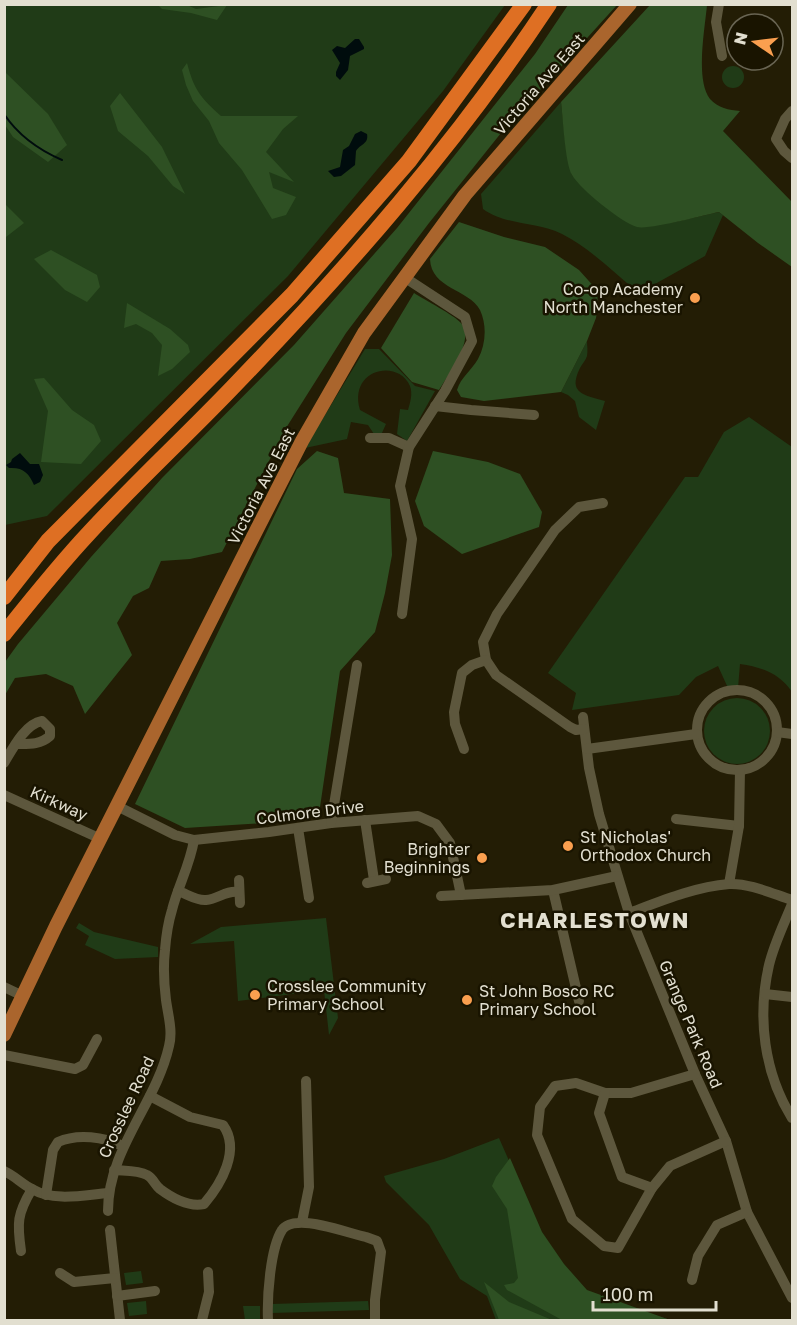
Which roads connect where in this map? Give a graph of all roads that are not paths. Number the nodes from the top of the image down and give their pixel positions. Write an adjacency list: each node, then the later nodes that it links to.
1 (524, 4): 14 (highway)
2 (549, 4): 16 (highway)
3 (630, 4): 8 (main road, Victoria Ave East)
4 (719, 4): 5 (street)
5 (723, 56)
6 (792, 111): 7 (street)
7 (792, 158)
8 (404, 277): 9 (street); 30 (main road, Victoria Ave East)
9 (435, 406): 10 (street); 12 (street)
10 (534, 415)
11 (370, 438): 12 (street)
12 (409, 447): 15 (street)
13 (603, 503): 17 (street)
14 (4, 597)
15 (402, 614)
16 (4, 634)
17 (486, 660): 20 (street); 25 (street)
18 (357, 665): 33 (street)
19 (583, 717): 20 (street, Grange Park Road)
20 (584, 729): 26 (street, Grange Park Road)
21 (777, 732): 22 (street); 23 (street); 28 (street)
22 (696, 734): 26 (street); 28 (street)
23 (792, 734)
24 (16, 744): 27 (street)
25 (464, 749)
26 (587, 749): 38 (street, Grange Park Road)
27 (4, 763)
28 (740, 770): 34 (street)
29 (4, 795): 36 (street, Kirkway)
30 (117, 806): 36 (main road, Victoria Ave East); 37 (street, Colmore Drive)
31 (676, 819): 34 (street)
32 (365, 820): 33 (street, Colmore Drive); 40 (street); 47 (street, Colmore Drive)
33 (332, 823): 35 (street, Colmore Drive)
34 (740, 826): 41 (street)
35 (298, 828): 37 (street, Colmore Drive); 42 (street)
36 (101, 838): 53 (main road, Victoria Ave East)
37 (194, 840): 45 (street, Crosslee Road)
38 (617, 876): 44 (street); 50 (street, Grange Park Road)
39 (239, 880): 45 (street)
40 (376, 881)
41 (729, 884): 49 (street); 50 (street)
42 (306, 885): 43 (street); 48 (street)
43 (294, 886)
44 (553, 890): 47 (street); 55 (street)
45 (178, 891): 62 (street, Crosslee Road)
46 (441, 896): 47 (street)
47 (461, 896)
48 (309, 898)
49 (792, 902): 52 (street)
50 (629, 914): 59 (street, Grange Park Road)
51 (4, 987): 53 (street)
52 (765, 994): 54 (street); 63 (street)
53 (22, 996): 56 (main road, Victoria Ave East)
54 (792, 997)
55 (579, 1001)
56 (4, 1035)
57 (98, 1039): 58 (street)
58 (4, 1055)
59 (695, 1074): 61 (street); 64 (street, Grange Park Road)
60 (306, 1081): 74 (street)
61 (605, 1093): 68 (street); 68 (street)
62 (150, 1096): 65 (street, Crosslee Road); 66 (street)
63 (792, 1118)
64 (726, 1141): 68 (street); 73 (street, Grange Park Road)
65 (123, 1146): 66 (street, Crosslee Road); 71 (street)
66 (114, 1170): 70 (street, Crosslee Road)
67 (4, 1171): 69 (street)
68 (652, 1188)
69 (32, 1189): 71 (street); 76 (street)
70 (108, 1193): 71 (street); 72 (street, Crosslee Road)
71 (46, 1195)
72 (108, 1211)
73 (747, 1212): 80 (street); 83 (street, Grange Park Road)
74 (302, 1222): 86 (street); 87 (street)
75 (110, 1230): 79 (street)
76 (21, 1251)
77 (207, 1272): 85 (street)
78 (60, 1274): 79 (street)
79 (115, 1278): 82 (street)
80 (692, 1280)
81 (155, 1291): 82 (street)
82 (117, 1296): 84 (street)
83 (792, 1298)
84 (120, 1320)
85 (202, 1320)
86 (268, 1320)
87 (375, 1320)

